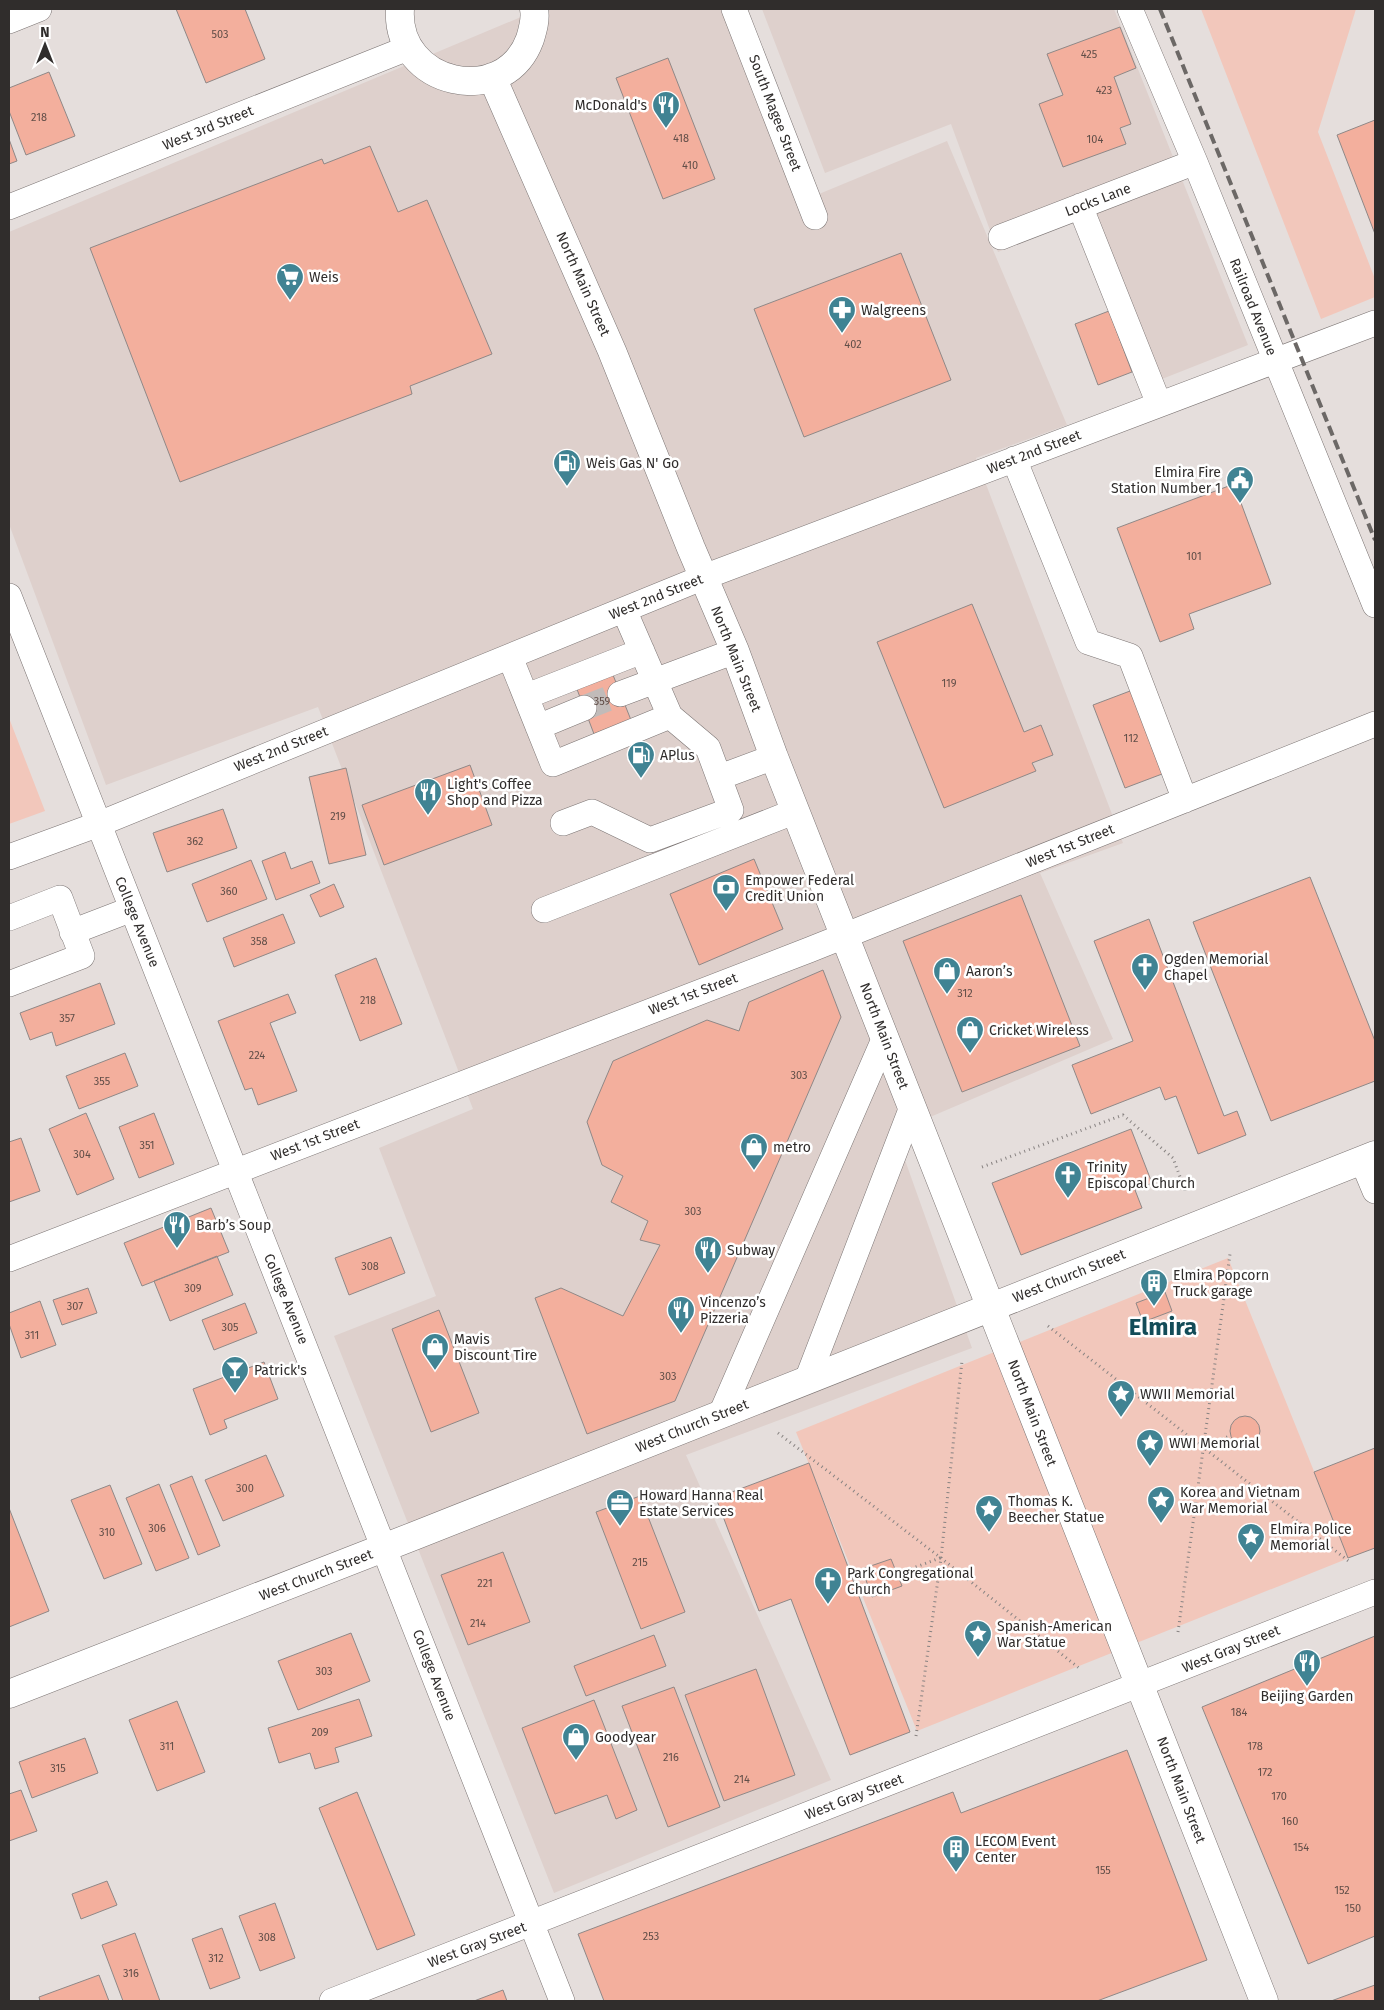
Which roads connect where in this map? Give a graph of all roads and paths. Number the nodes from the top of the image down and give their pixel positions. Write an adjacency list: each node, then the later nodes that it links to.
1 (40, 9): 6 (street)
2 (400, 9): 7 (main road)
3 (534, 9): 8 (main road)
4 (734, 9): 12 (street, South Magee Street)
5 (1130, 9): 9 (street, Railroad Avenue)
6 (9, 21)
7 (408, 48): 8 (main road); 11 (street, West 3rd Street)
8 (492, 76): 18 (main road, North Main Street)
9 (1195, 162): 10 (street, Locks Lane); 15 (street, Railroad Avenue)
10 (1080, 206): 13 (street, Locks Lane); 16 (street)
11 (9, 207)
12 (815, 217)
13 (1001, 237)
14 (1375, 323): 15 (street, West 2nd Street)
15 (1275, 360): 16 (street, West 2nd Street); 20 (street, Railroad Avenue)
16 (1159, 404): 17 (street, West 2nd Street)
17 (1014, 459): 18 (street, West 2nd Street); 34 (street)
18 (704, 577): 21 (street, West 2nd Street); 23 (main road, North Main Street)
19 (9, 596): 37 (street, College Avenue)
20 (1375, 605)
21 (624, 610): 22 (street); 24 (street, West 2nd Street)
22 (642, 651): 25 (street); 27 (street)
23 (735, 651): 25 (street); 32 (main road, North Main Street)
24 (510, 656): 27 (street); 37 (street, West 2nd Street)
25 (654, 681): 26 (street); 29 (street)
26 (620, 694)
27 (527, 696): 31 (street)
28 (584, 708): 31 (street)
29 (670, 716): 31 (street); 33 (street)
30 (1375, 724): 34 (street, West 1st Street)
31 (538, 727)
32 (774, 757): 33 (street); 35 (main road, North Main Street)
33 (720, 777): 36 (street)
34 (1185, 800): 43 (street, West 1st Street)
35 (796, 810): 40 (street); 43 (main road, North Main Street)
36 (563, 823)
37 (98, 824): 38 (street, West 2nd Street); 39 (street, College Avenue)
38 (9, 857)
39 (132, 909): 42 (street); 49 (street, College Avenue)
40 (544, 910)
41 (9, 918): 42 (street)
42 (72, 932): 44 (street)
43 (845, 936): 45 (main road, North Main Street); 49 (street, West 1st Street)
44 (9, 984)
45 (885, 1037): 46 (main road, North Main Street); 58 (street)
46 (912, 1107): 54 (main road, North Main Street); 57 (street)
47 (1369, 1158): 50 (street); 54 (main road, West Church Street)
48 (982, 1167): 51 (path)
49 (236, 1170): 53 (street, West 1st Street); 62 (street, College Avenue)
50 (1375, 1191)
51 (1186, 1193)
52 (1230, 1254): 61 (path)
53 (9, 1259)
54 (991, 1307): 57 (main road, West Church Street); 69 (main road, North Main Street)
55 (1048, 1326): 61 (path)
56 (962, 1361): 63 (path)
57 (807, 1380): 58 (main road, West Church Street)
58 (721, 1414): 62 (main road, West Church Street)
59 (778, 1433): 63 (path)
60 (1230, 1436): 61 (path)
61 (1202, 1446): 64 (path); 67 (path)
62 (384, 1548): 70 (main road, West Church Street); 72 (street, College Avenue)
63 (941, 1558): 65 (path); 68 (path); 71 (path)
64 (1351, 1563)
65 (897, 1574)
66 (1375, 1592): 69 (street, West Gray Street)
67 (1178, 1632)
68 (1079, 1668)
69 (1139, 1685): 72 (street, West Gray Street); 75 (main road, North Main Street)
70 (9, 1694)
71 (916, 1736)
72 (532, 1923): 73 (street, West Gray Street); 74 (street, College Avenue)
73 (332, 2001)
74 (562, 2001)
75 (1264, 2001)

